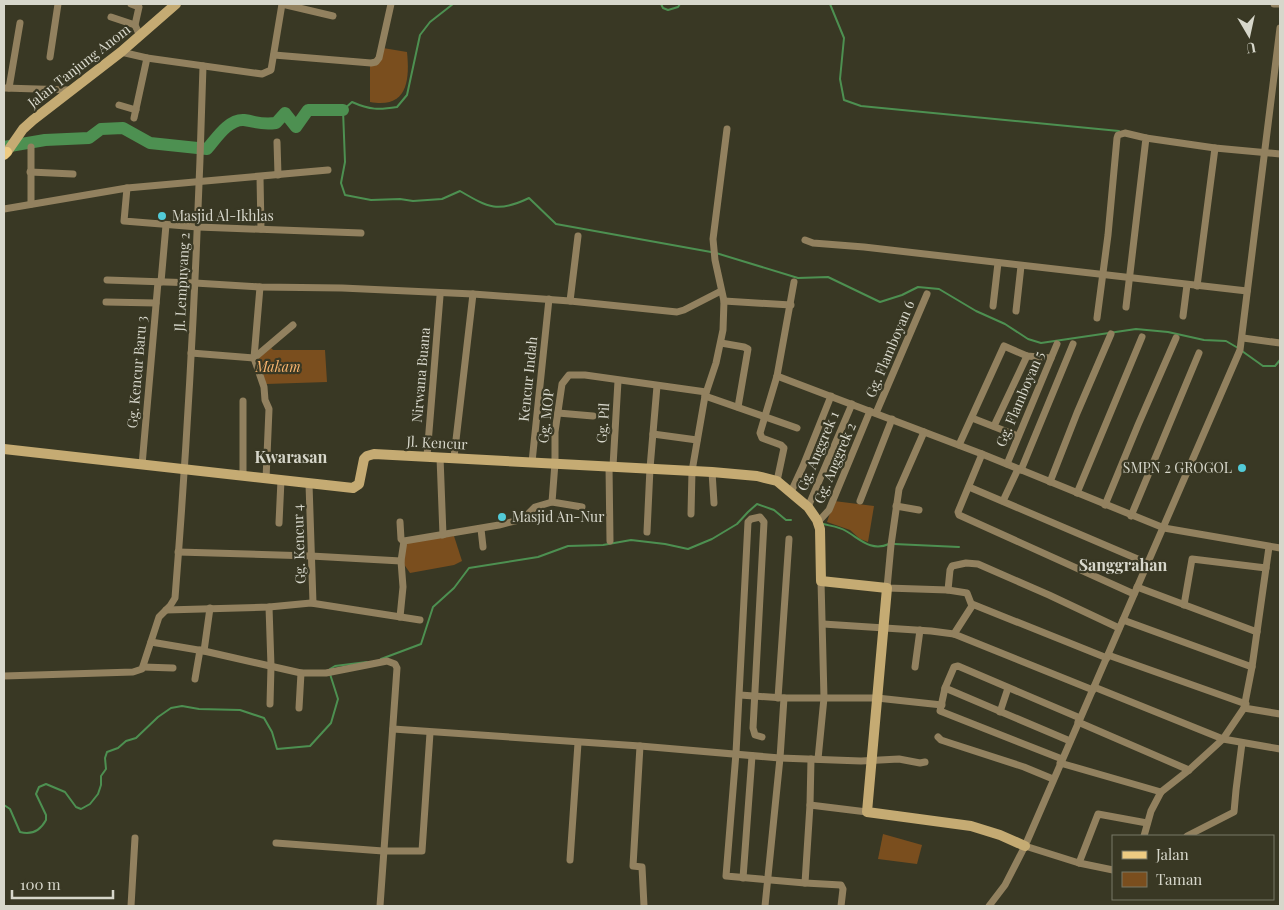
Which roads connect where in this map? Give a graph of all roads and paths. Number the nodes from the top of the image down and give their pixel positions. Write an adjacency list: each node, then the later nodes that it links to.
1 (58, 4): 16 (street)
2 (131, 4): 11 (street)
3 (176, 4): 13 (street, Jalan Tanjung Anom)
4 (282, 4): 8 (street); 15 (street)
5 (391, 4): 15 (street)
6 (1274, 4): 7 (street)
7 (1280, 4)
8 (333, 16)
9 (111, 17): 11 (street)
10 (20, 23): 19 (street)
11 (135, 25): 13 (street)
12 (1280, 28): 29 (street)
13 (140, 36): 14 (street, Jalan Tanjung Anom)
14 (121, 52): 17 (street); 20 (street, Jalan Tanjung Anom)
15 (274, 55): 18 (street)
16 (50, 57)
17 (147, 58): 18 (street); 22 (street)
18 (203, 66): 37 (street, Jl. Lempuyang 2)
19 (6, 88): 20 (street)
20 (71, 90): 30 (street, Jalan Tanjung Anom)
21 (119, 106): 22 (street)
22 (136, 110): 23 (street)
23 (134, 118)
24 (727, 129): 58 (street)
25 (1146, 138): 28 (street); 49 (street); 50 (street)
26 (277, 142): 35 (street)
27 (31, 147): 33 (street)
28 (1215, 148): 29 (street); 56 (street)
29 (1264, 152): 31 (street); 59 (street)
30 (5, 153)
31 (1280, 154)
32 (328, 170): 35 (street)
33 (30, 172): 34 (street); 39 (street)
34 (73, 174)
35 (278, 175): 36 (street)
36 (260, 177): 37 (street); 43 (street)
37 (199, 181): 38 (street); 42 (street, Jl. Lempuyang 2)
38 (127, 188): 39 (street); 41 (street)
39 (31, 204): 40 (street)
40 (4, 209)
41 (166, 224): 42 (street); 52 (street, Gg. Kencur Baru 3)
42 (198, 227): 43 (street); 54 (street, Jl. Lempuyang 2)
43 (261, 229): 44 (street)
44 (361, 233)
45 (578, 236): 64 (street)
46 (805, 240): 47 (street)
47 (998, 263): 48 (street); 69 (street)
48 (1021, 266): 49 (street); 71 (street)
49 (1103, 274): 50 (street); 73 (street)
50 (1130, 277): 55 (street); 70 (street)
51 (107, 280): 52 (street)
52 (160, 282): 54 (street); 67 (street, Gg. Kencur Baru 3)
53 (794, 282): 68 (street)
54 (196, 283): 57 (street); 83 (street, Jl. Lempuyang 2)
55 (1186, 285): 56 (street); 72 (street)
56 (1197, 286): 59 (street)
57 (260, 287): 60 (street); 86 (street)
58 (721, 291): 64 (street); 65 (street)
59 (1247, 291): 80 (street)
60 (473, 294): 63 (street); 113 (street)
61 (927, 294): 96 (street, Gg. Flamboyan 6)
62 (440, 296): 111 (street, Nirwana Buana)
63 (549, 299): 64 (street); 114 (street, Kencur Indah)
64 (570, 301)
65 (724, 301): 68 (street); 79 (street)
66 (106, 302): 67 (street)
67 (156, 303): 117 (street, Gg. Kencur Baru 3)
68 (791, 305): 88 (street)
69 (993, 306)
70 (1126, 308)
71 (1016, 311)
72 (1183, 316)
73 (1097, 318)
74 (293, 325): 86 (street)
75 (1111, 334): 128 (street)
76 (1142, 337): 132 (street)
77 (1176, 338): 137 (street)
78 (1280, 342): 80 (street)
79 (721, 343): 91 (street); 95 (street)
80 (1242, 343): 147 (street)
81 (1057, 344): 87 (street, Gg. Flamboyan 5)
82 (1073, 344): 121 (street)
83 (191, 353): 86 (street); 120 (street, Jl. Lempuyang 2)
84 (1199, 353): 143 (street)
85 (1027, 356): 87 (street); 100 (street); 102 (street)
86 (254, 358): 125 (street)
87 (1051, 358): 106 (street, Gg. Flamboyan 5)
88 (777, 376): 92 (street); 99 (street)
89 (618, 381): 90 (street); 97 (street, Gg. MOP); 118 (street, Gg. Pil)
90 (657, 386): 91 (street); 105 (street)
91 (705, 394): 95 (street); 107 (street)
92 (831, 396): 94 (street); 131 (street)
93 (243, 401): 124 (street)
94 (852, 404): 96 (street); 138 (street, Gg. Anggrek 1)
95 (738, 407): 99 (street)
96 (873, 412): 101 (street); 145 (street, Gg. Anggrek 2)
97 (558, 413): 98 (street); 115 (street, Gg. MOP)
98 (592, 416)
99 (766, 416): 103 (street); 127 (street)
100 (972, 418): 102 (street); 108 (street)
101 (892, 420): 104 (street); 133 (street)
102 (994, 426): 106 (street)
103 (797, 428)
104 (924, 432): 108 (street); 139 (street)
105 (653, 434): 107 (street); 119 (street)
106 (1018, 436): 116 (street, Gg. Flamboyan 5)
107 (697, 440): 122 (street)
108 (959, 446): 110 (street)
109 (4, 448): 117 (street, Jl. Kencur)
110 (982, 454): 116 (street); 130 (street)
111 (427, 456): 112 (street, Jl. Kencur); 129 (street, Jl. Kencur)
112 (440, 457): 113 (street, Jl. Kencur); 150 (street)
113 (454, 458): 114 (street, Jl. Kencur)
114 (532, 462): 115 (street, Jl. Kencur)
115 (555, 463): 118 (street, Jl. Kencur); 135 (street, Gg. MOP)
116 (1007, 464): 121 (street)
117 (142, 465): 120 (street, Jl. Kencur)
118 (611, 466): 119 (street, Jl. Kencur); 153 (street, Gg. Pil)
119 (650, 468): 122 (street, Jl. Kencur); 149 (street)
120 (185, 469): 124 (street, Jl. Kencur); 157 (street, Jl. Lempuyang 2)
121 (1020, 470): 128 (street); 134 (street)
122 (692, 471): 123 (street, Jl. Kencur); 142 (street)
123 (712, 472): 127 (street, Jl. Kencur); 136 (street)
124 (243, 476): 125 (street, Jl. Kencur)
125 (266, 478): 126 (street, Jl. Kencur)
126 (281, 480): 129 (street, Jl. Kencur); 146 (street)
127 (777, 481): 131 (street, Jl. Kencur)
128 (1050, 482): 132 (street)
129 (310, 484): 158 (street, Gg. Kencur 4)
130 (968, 487): 134 (street); 165 (street)
131 (791, 492): 138 (street, Jl. Kencur)
132 (1077, 493): 137 (street)
133 (860, 501)
134 (1003, 501): 160 (street)
135 (552, 502): 140 (street); 148 (street)
136 (714, 503)
137 (1105, 505): 143 (street)
138 (808, 506): 145 (street, Jl. Kencur)
139 (896, 506): 141 (street); 163 (street)
140 (582, 507)
141 (919, 510)
142 (691, 514)
143 (1131, 516): 147 (street)
144 (400, 522): 152 (street)
145 (818, 522): 162 (street, Jl. Kencur)
146 (278, 523)
147 (1164, 528): 155 (street); 160 (street)
148 (481, 529): 150 (street); 154 (street)
149 (647, 532)
150 (443, 535): 152 (street)
151 (789, 539): 197 (street)
152 (403, 541): 159 (street)
153 (610, 541)
154 (484, 547)
155 (1269, 547): 156 (street); 161 (street)
156 (1279, 548)
157 (178, 552): 158 (street); 171 (street, Jl. Lempuyang 2)
158 (311, 556): 159 (street); 166 (street, Gg. Kencur 4)
159 (401, 561): 172 (street)
160 (1147, 564): 165 (street)
161 (1266, 568): 168 (street); 179 (street)
162 (821, 580): 163 (street); 175 (street)
163 (887, 588): 164 (street); 176 (street)
164 (948, 590): 167 (street); 177 (street)
165 (1135, 591): 168 (street); 174 (street)
166 (313, 604): 169 (street); 172 (street)
167 (972, 604): 180 (street); 183 (street)
168 (1184, 605): 179 (street)
169 (269, 607): 170 (street); 184 (street)
170 (210, 608): 171 (street); 182 (street)
171 (165, 610): 181 (street, Jl. Lempuyang 2)
172 (400, 616): 173 (street)
173 (420, 620)
174 (1123, 620): 177 (street); 187 (street)
175 (823, 624): 176 (street); 198 (street)
176 (883, 627): 178 (street); 199 (street)
177 (1119, 628): 183 (street)
178 (920, 630): 180 (street); 186 (street)
179 (1257, 632): 187 (street)
180 (954, 634): 194 (street)
181 (151, 642): 182 (street); 185 (street, Jl. Lempuyang 2)
182 (202, 650): 184 (street); 191 (street)
183 (1107, 656): 194 (street); 202 (street)
184 (271, 666): 189 (street); 200 (street)
185 (143, 667): 188 (street); 190 (street)
186 (915, 667)
187 (1252, 667): 202 (street)
188 (173, 668)
189 (301, 673): 203 (street); 207 (street)
190 (4, 676)
191 (195, 679)
192 (945, 688): 193 (street); 201 (street); 204 (street)
193 (1008, 688): 204 (street); 206 (street)
194 (1094, 688): 206 (street); 211 (street)
195 (740, 694): 196 (street); 196 (street); 217 (street)
196 (756, 696): 197 (street); 209 (street)
197 (781, 698): 198 (street); 219 (street)
198 (824, 698): 199 (street); 220 (street)
199 (878, 698): 201 (street); 221 (street)
200 (270, 704)
201 (942, 705): 222 (street)
202 (1245, 706): 205 (street); 211 (street)
203 (299, 708)
204 (1000, 712): 212 (street)
205 (1280, 714)
206 (1079, 720): 212 (street); 224 (street)
207 (393, 729): 208 (street); 235 (street)
208 (430, 732): 214 (street); 235 (street)
209 (762, 737)
210 (938, 737): 225 (street)
211 (1223, 739): 213 (street); 224 (street)
212 (1070, 741): 222 (street)
213 (1242, 742): 216 (street); 231 (street)
214 (578, 743): 215 (street); 236 (street)
215 (640, 746): 217 (street); 244 (street)
216 (1280, 749)
217 (736, 753): 218 (street); 239 (street)
218 (752, 756): 219 (street); 239 (street)
219 (780, 758): 220 (street); 240 (street)
220 (815, 759): 221 (street); 227 (street)
221 (872, 761): 223 (street); 228 (street)
222 (1061, 761): 225 (street); 226 (street)
223 (925, 762)
224 (1189, 770): 226 (street)
225 (1053, 779): 234 (street)
226 (1161, 792): 229 (street)
227 (810, 804): 228 (street); 241 (street)
228 (867, 812): 234 (street)
229 (1147, 823): 230 (street); 237 (street)
230 (1144, 835)
231 (1189, 835)
232 (135, 838): 242 (street)
233 (276, 843): 235 (street)
234 (1025, 846): 237 (street); 247 (street)
235 (383, 851): 243 (street)
236 (570, 860)
237 (1079, 863): 238 (street)
238 (1112, 870)
239 (742, 878): 240 (street)
240 (768, 879): 241 (street); 245 (street)
241 (805, 883): 246 (street)
242 (131, 906)
243 (380, 906)
244 (644, 906)
245 (765, 906)
246 (842, 906)
247 (989, 906)

